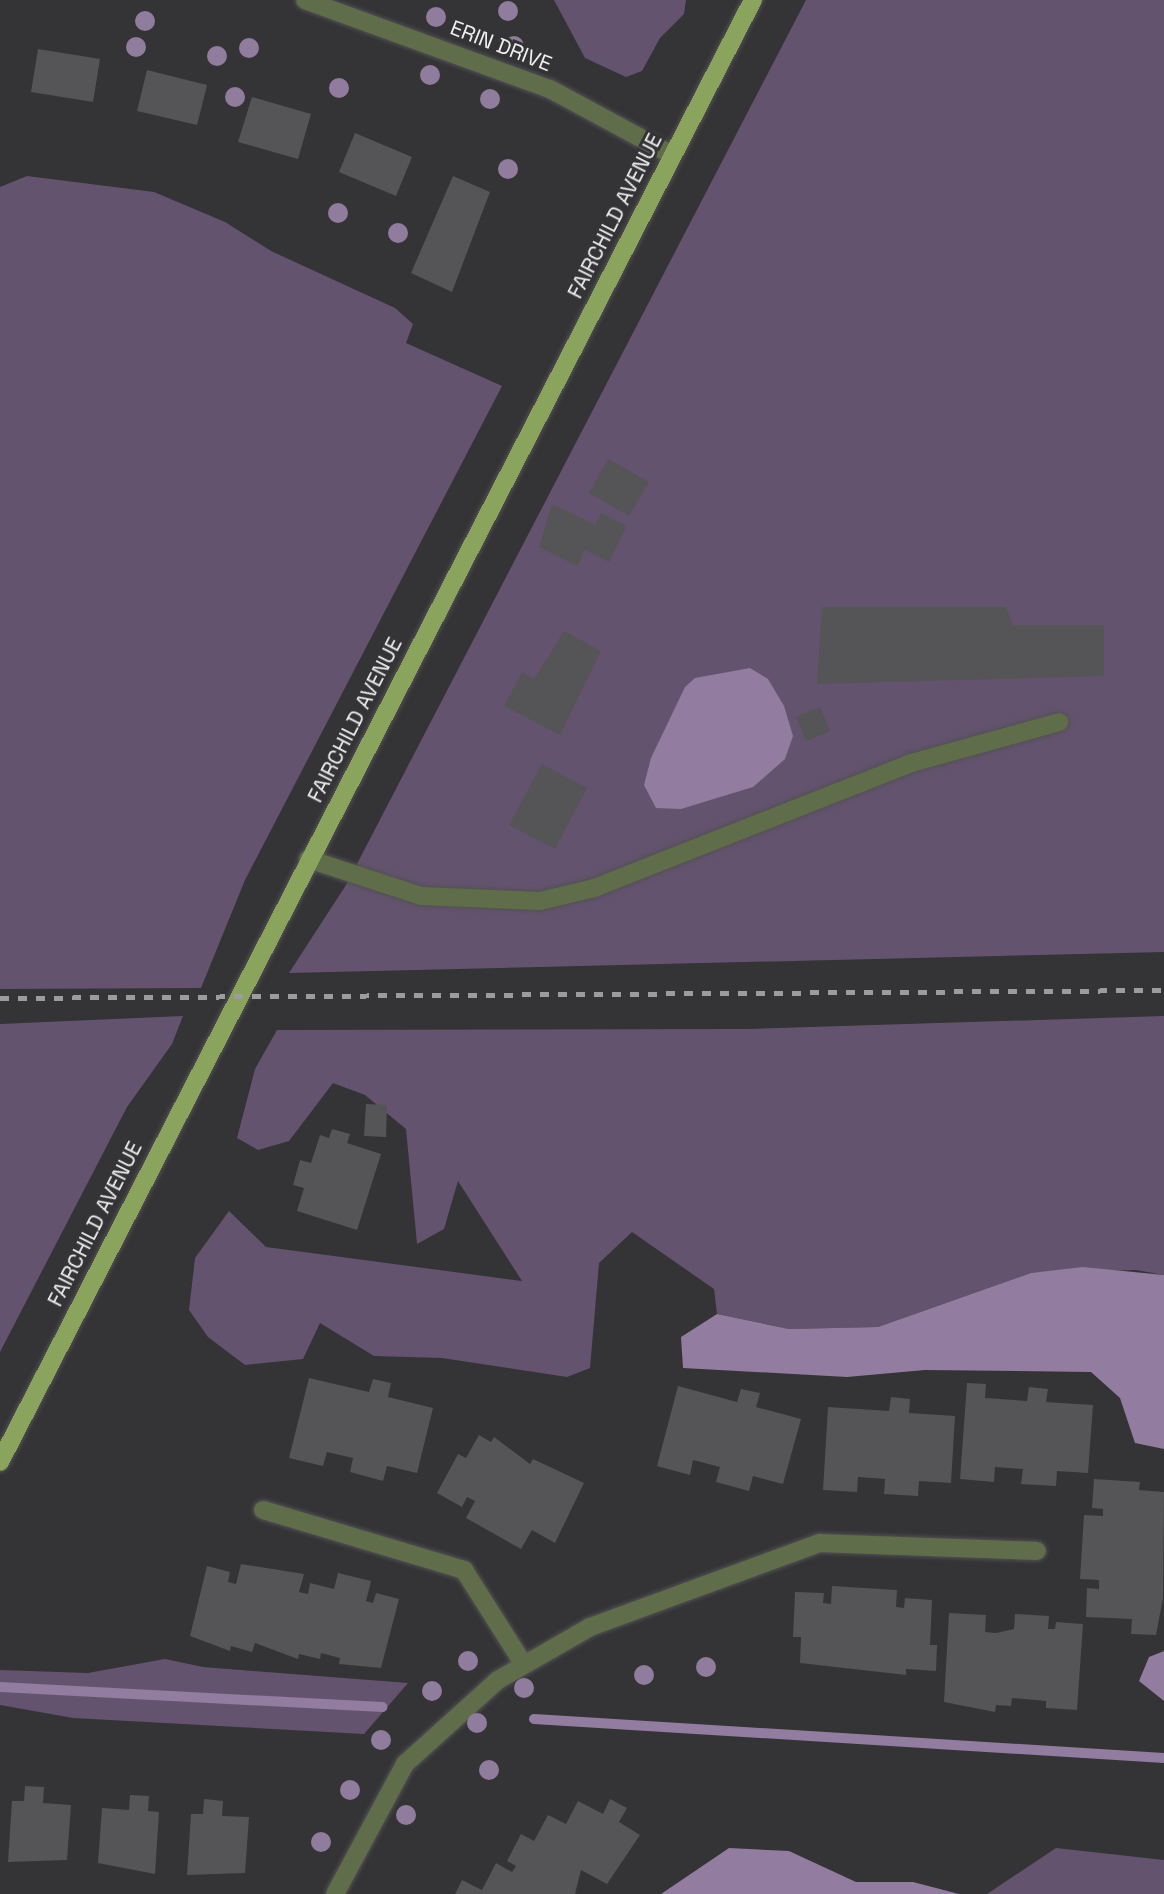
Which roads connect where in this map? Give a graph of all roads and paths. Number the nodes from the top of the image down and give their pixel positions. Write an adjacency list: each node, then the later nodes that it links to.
1 (305, 0): 3 (street, ERIN DRIVE)
2 (753, 0): 3 (main road, FAIRCHILD AVENUE)
3 (672, 155): 5 (main road, FAIRCHILD AVENUE)
4 (1059, 722): 5 (street)
5 (308, 859): 6 (main road, FAIRCHILD AVENUE)
6 (0, 1462)
7 (263, 1510): 9 (street)
8 (1037, 1551): 9 (street)
9 (524, 1665): 10 (street)
10 (335, 1894)

